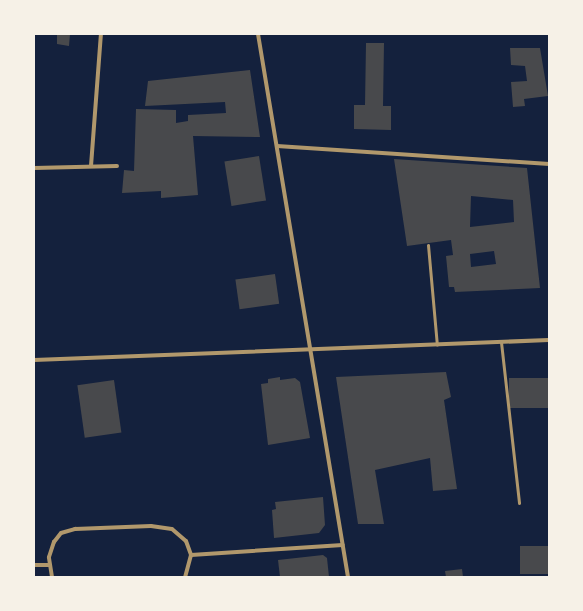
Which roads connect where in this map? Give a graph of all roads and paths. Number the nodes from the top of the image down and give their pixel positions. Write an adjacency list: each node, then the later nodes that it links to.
1 (101, 34): 5 (street)
2 (258, 34): 3 (street)
3 (277, 146): 4 (street); 12 (street)
4 (549, 164)
5 (92, 166): 6 (street); 7 (street)
6 (117, 166)
7 (34, 168)
8 (428, 245): 11 (lane)
9 (549, 340): 10 (street)
10 (501, 342): 11 (street); 14 (lane)
11 (436, 345): 12 (street)
12 (311, 351): 13 (street); 15 (street)
13 (34, 360)
14 (519, 503)
15 (343, 545): 16 (street); 21 (street)
16 (191, 555): 18 (street); 20 (street)
17 (34, 565): 18 (street)
18 (49, 565): 19 (street)
19 (52, 577)
20 (185, 577)
21 (348, 577)

